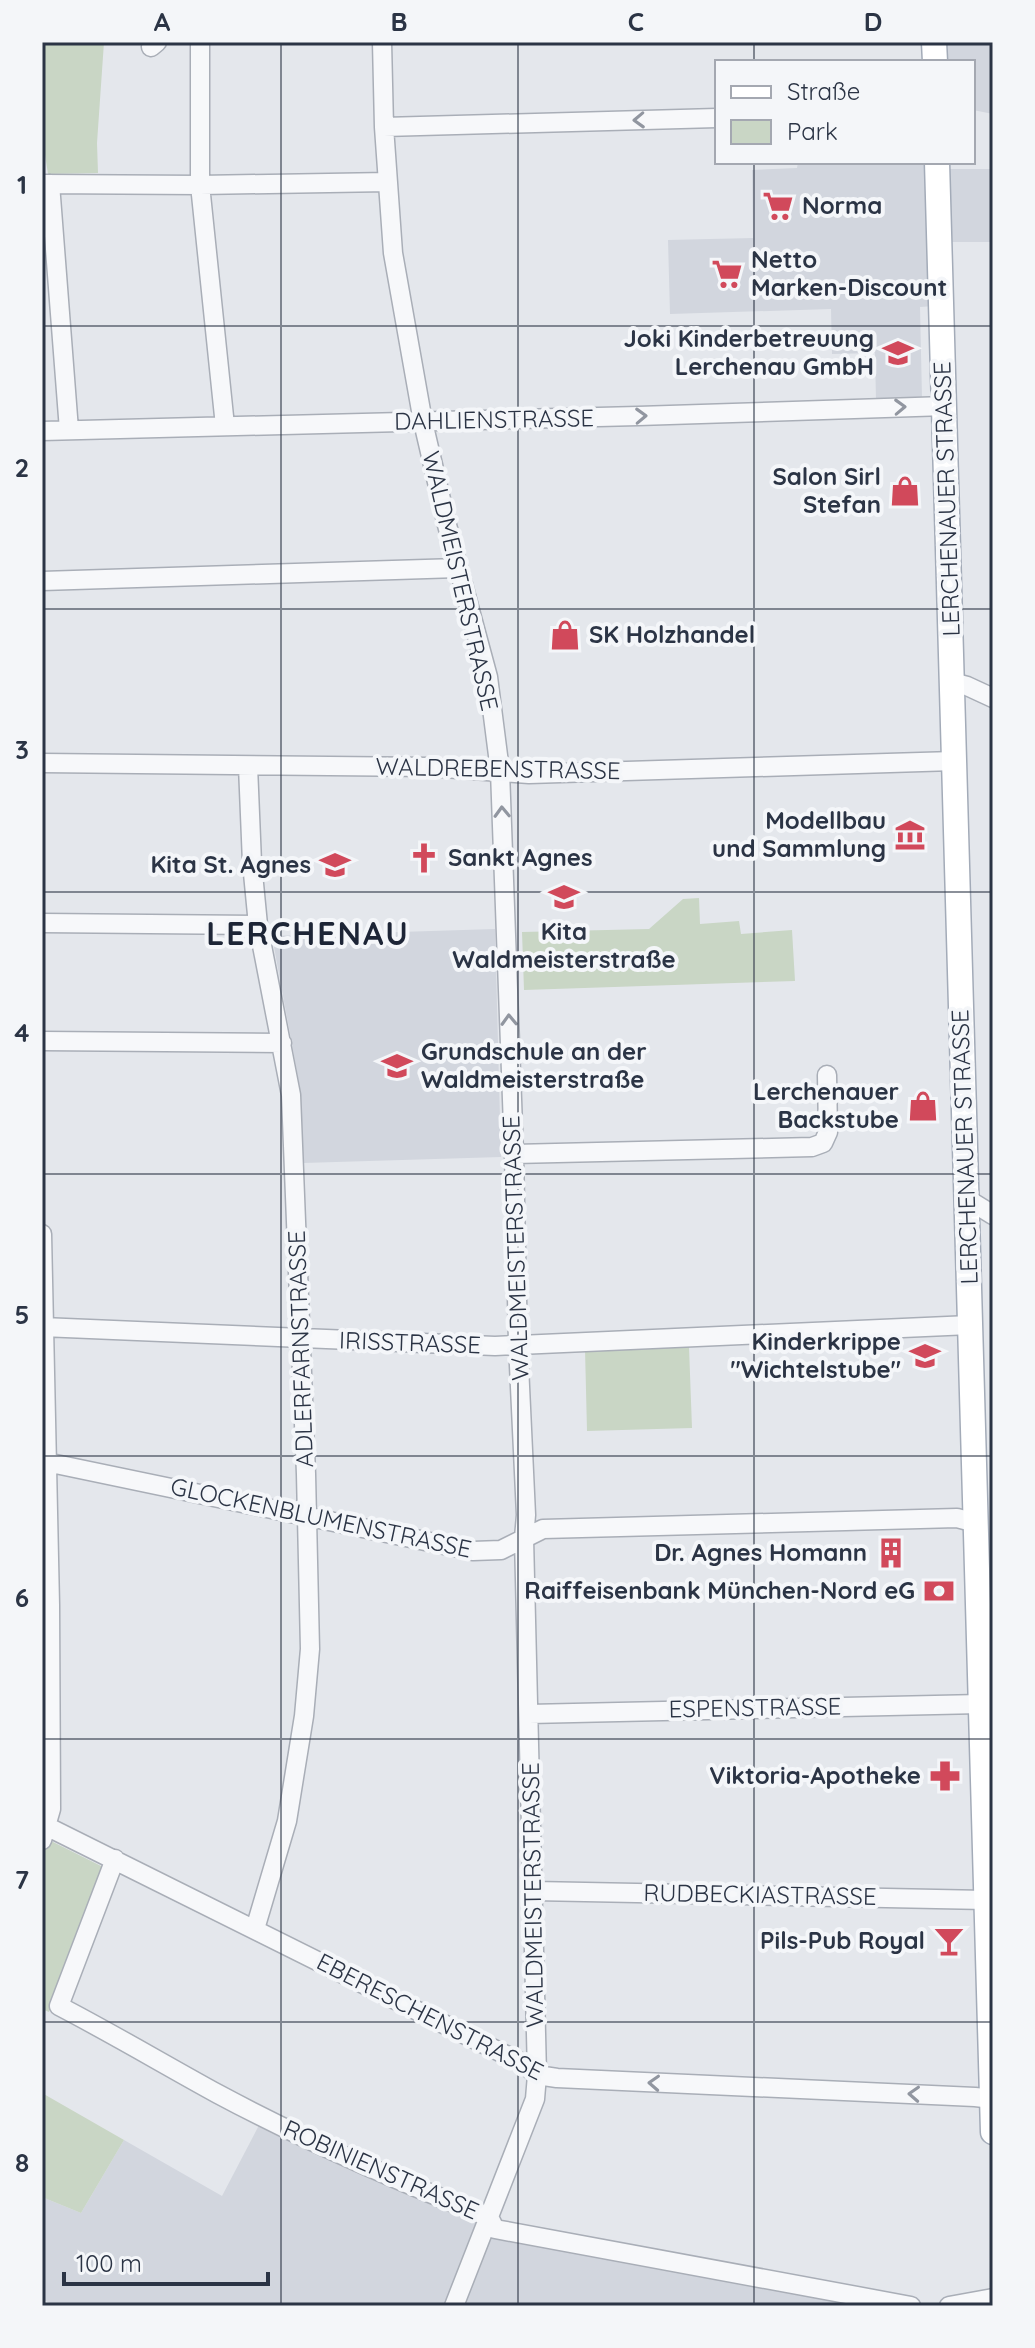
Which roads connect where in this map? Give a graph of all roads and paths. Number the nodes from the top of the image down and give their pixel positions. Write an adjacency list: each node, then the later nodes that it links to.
1 (200, 42): 8 (street)
2 (382, 42): 4 (street, WALDMEISTERSTRASSE)
3 (715, 118): 4 (street, one-way to 4)
4 (384, 127): 6 (street, WALDMEISTERSTRASSE)
5 (937, 164): 9 (main road, LERCHENAUER STRASSE)
6 (388, 182): 8 (street); 10 (street, WALDMEISTERSTRASSE)
7 (46, 184): 8 (street); 12 (street)
8 (200, 185): 11 (street)
9 (946, 406): 10 (street, DAHLIENSTRASSE, one-way to 9); 16 (main road, LERCHENAUER STRASSE)
10 (423, 422): 11 (street, DAHLIENSTRASSE); 14 (street, WALDMEISTERSTRASSE)
11 (225, 426): 12 (street, DAHLIENSTRASSE)
12 (69, 430): 13 (street, DAHLIENSTRASSE)
13 (42, 431)
14 (458, 568): 15 (street); 21 (street, WALDMEISTERSTRASSE)
15 (42, 581)
16 (952, 682): 17 (street); 18 (main road, LERCHENAUER STRASSE)
17 (993, 698)
18 (954, 761): 21 (street, WALDREBENSTRASSE); 28 (main road, LERCHENAUER STRASSE)
19 (42, 763): 20 (street, WALDREBENSTRASSE)
20 (248, 766): 21 (street, WALDREBENSTRASSE); 23 (street, ADLERFARNSTRASSE)
21 (500, 771): 27 (street, WALDMEISTERSTRASSE, one-way to 21)
22 (42, 923): 23 (street)
23 (258, 925): 25 (street, ADLERFARNSTRASSE)
24 (42, 1041): 25 (street)
25 (282, 1043): 33 (street, ADLERFARNSTRASSE)
26 (827, 1075): 27 (street)
27 (514, 1154): 34 (street, WALDMEISTERSTRASSE)
28 (967, 1199): 29 (street); 31 (main road, LERCHENAUER STRASSE)
29 (993, 1215)
30 (42, 1234): 32 (street)
31 (970, 1325): 34 (street, IRISSTRASSE); 37 (main road, LERCHENAUER STRASSE)
32 (43, 1327): 33 (street, IRISSTRASSE); 35 (street)
33 (301, 1339): 34 (street, IRISSTRASSE); 36 (street, ADLERFARNSTRASSE)
34 (518, 1344): 38 (street, WALDMEISTERSTRASSE)
35 (46, 1462): 36 (street, GLOCKENBLUMENSTRASSE); 39 (street)
36 (307, 1515): 38 (street, GLOCKENBLUMENSTRASSE); 47 (street, ADLERFARNSTRASSE)
37 (976, 1523): 38 (street, GLOCKENBLUMENSTRASSE); 40 (main road, LERCHENAUER STRASSE)
38 (524, 1538): 41 (street, WALDMEISTERSTRASSE)
39 (46, 1605): 42 (street)
40 (981, 1704): 41 (street, ESPENSTRASSE); 43 (main road, LERCHENAUER STRASSE)
41 (529, 1714): 45 (street, WALDMEISTERSTRASSE)
42 (44, 1830): 44 (street, EBERESCHENSTRASSE)
43 (989, 1853): 46 (main road, LERCHENAUER STRASSE)
44 (115, 1859): 47 (street, EBERESCHENSTRASSE); 51 (street, ROBINIENSTRASSE)
45 (534, 1891): 46 (street, RUDBECKIASTRASSE); 48 (street, WALDMEISTERSTRASSE)
46 (986, 1900): 49 (main road, LERCHENAUER STRASSE)
47 (255, 1929): 48 (street, EBERESCHENSTRASSE)
48 (537, 2075): 49 (street, EBERESCHENSTRASSE, one-way to 48); 51 (street, WALDMEISTERSTRASSE)
49 (992, 2099): 50 (main road, LERCHENAUER STRASSE)
50 (993, 2132)
51 (489, 2217): 53 (street, WALDMEISTERSTRASSE); 54 (street, ROBINIENSTRASSE)
52 (993, 2298): 55 (street)
53 (454, 2306)
54 (911, 2306)
55 (949, 2306)

